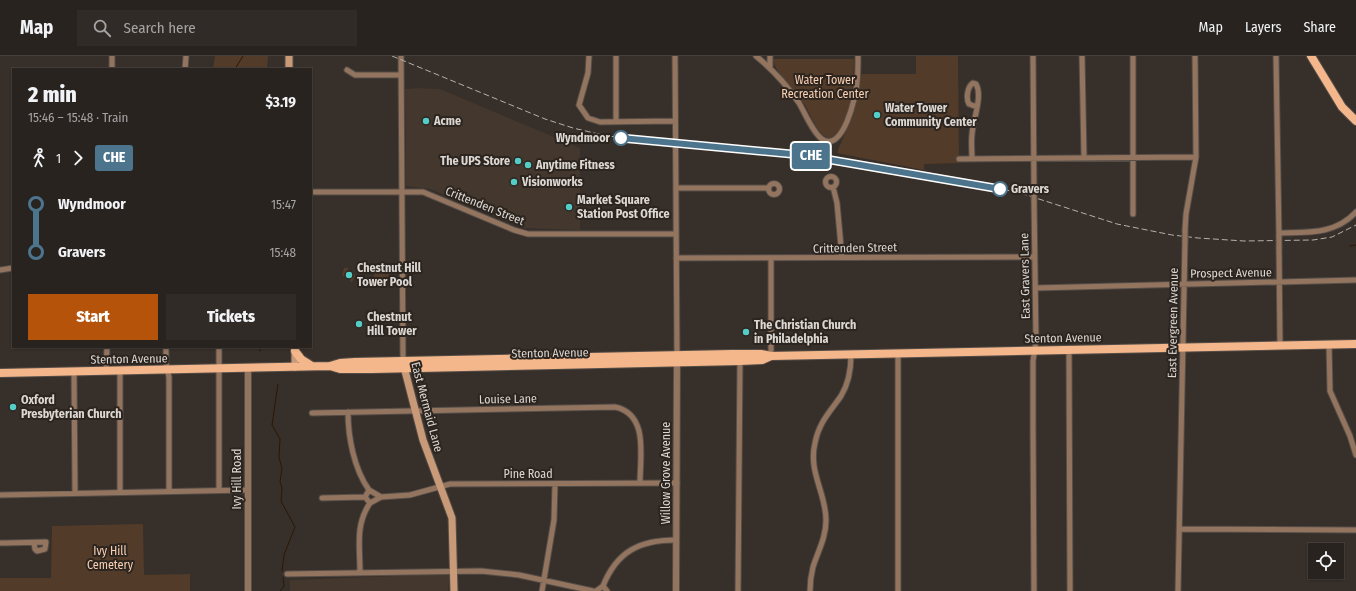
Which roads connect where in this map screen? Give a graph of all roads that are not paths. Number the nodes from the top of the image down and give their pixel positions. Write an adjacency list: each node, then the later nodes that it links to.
1 (112, 56): 17 (street)
2 (186, 56): 18 (street)
3 (289, 56): 19 (main road)
4 (401, 56): 22 (street, East Mermaid Lane)
5 (589, 56): 25 (street)
6 (616, 56): 25 (street)
7 (675, 56): 26 (street)
8 (756, 56): 20 (street)
9 (770, 56): 20 (street)
10 (858, 56): 20 (street)
11 (1033, 56): 30 (street, East Gravers Lane)
12 (1082, 56): 27 (street)
13 (1133, 56): 28 (street)
14 (1195, 56): 29 (street, East Evergreen Avenue)
15 (1276, 56): 41 (street)
16 (1311, 56): 24 (main road)
17 (112, 68)
18 (186, 68)
19 (289, 68)
20 (770, 68)
21 (346, 70): 22 (street)
22 (401, 75): 36 (street, East Mermaid Lane)
23 (977, 107): 32 (street)
24 (1356, 121)
25 (616, 122): 26 (street)
26 (675, 122): 34 (street)
27 (1084, 157): 28 (street); 30 (street)
28 (1133, 157): 29 (street); 39 (street)
29 (1196, 157): 50 (street, East Evergreen Avenue, bridge)
30 (1034, 158): 32 (street); 43 (street, East Gravers Lane, bridge)
31 (959, 159): 32 (street)
32 (972, 159)
33 (833, 187): 42 (street)
34 (676, 188): 35 (street); 40 (street)
35 (768, 188)
36 (402, 191): 37 (street, Crittenden Street); 40 (street, Crittenden Street); 67 (street, East Mermaid Lane)
37 (312, 192)
38 (1356, 212): 41 (street)
39 (1133, 214)
40 (676, 234): 44 (street)
41 (1279, 234): 49 (street, bridge)
42 (842, 257): 43 (street, Crittenden Street); 45 (street, Crittenden Street)
43 (1035, 257): 51 (street, East Gravers Lane)
44 (676, 258): 45 (street, Crittenden Street); 66 (street)
45 (770, 258): 64 (street)
46 (12, 268): 47 (street)
47 (0, 270)
48 (1356, 280): 49 (street, Prospect Avenue)
49 (1279, 282): 50 (street, Prospect Avenue); 54 (street)
50 (1184, 284): 51 (street, Prospect Avenue); 58 (street, East Evergreen Avenue)
51 (1036, 288): 61 (street, East Gravers Lane)
52 (1329, 344): 53 (main road, Stenton Avenue); 54 (main road, Stenton Avenue); 80 (street)
53 (1356, 344)
54 (1280, 345): 58 (main road, Stenton Avenue)
55 (107, 348): 73 (street)
56 (166, 348): 72 (street)
57 (219, 348): 70 (street)
58 (1183, 348): 60 (main road, Stenton Avenue); 96 (street, East Evergreen Avenue)
59 (295, 349): 68 (main road); 69 (main road)
60 (1069, 350): 61 (main road, Stenton Avenue); 116 (street)
61 (1035, 351): 62 (main road, Stenton Avenue); 115 (street, East Gravers Lane)
62 (898, 354): 63 (main road, Stenton Avenue); 114 (street)
63 (851, 355): 64 (main road, Stenton Avenue); 113 (street)
64 (771, 356): 65 (main road, Stenton Avenue)
65 (740, 357): 66 (main road, Stenton Avenue); 112 (street)
66 (677, 359): 67 (main road, Stenton Avenue); 82 (street, Willow Grove Avenue)
67 (404, 365): 69 (main road, Stenton Avenue); 77 (main road, East Mermaid Lane)
68 (295, 367): 69 (main road, Stenton Avenue); 71 (main road, Stenton Avenue)
69 (313, 367)
70 (219, 368): 71 (main road, Stenton Avenue); 72 (main road, Stenton Avenue); 85 (street)
71 (248, 368): 86 (street, Ivy Hill Road)
72 (168, 370): 74 (main road, Stenton Avenue); 88 (street)
73 (106, 371): 74 (main road, Stenton Avenue); 75 (main road, Stenton Avenue)
74 (120, 371): 89 (street)
75 (74, 372): 76 (main road, Stenton Avenue); 90 (street)
76 (0, 373)
77 (415, 411): 78 (street, Louise Lane); 81 (street, Louise Lane); 84 (main road, East Mermaid Lane)
78 (348, 412): 79 (street, Louise Lane); 87 (street)
79 (312, 413)
80 (1356, 455)
81 (640, 483): 82 (street, Pine Road); 83 (street, Pine Road)
82 (677, 483): 98 (street, Willow Grove Avenue)
83 (555, 484): 84 (street, Pine Road); 104 (street)
84 (440, 486): 93 (street, Pine Road); 101 (main road, East Mermaid Lane)
85 (219, 490): 86 (street); 88 (street)
86 (248, 490): 106 (street, Ivy Hill Road)
87 (369, 490): 92 (street); 93 (street)
88 (169, 491): 89 (street)
89 (120, 492): 90 (street)
90 (74, 493): 91 (street)
91 (0, 495)
92 (365, 497): 94 (street); 95 (street)
93 (381, 497): 95 (street)
94 (322, 498)
95 (370, 504): 102 (street)
96 (1180, 529): 97 (street); 117 (street, East Evergreen Avenue)
97 (1356, 530)
98 (676, 540): 105 (street); 111 (street, Willow Grove Avenue)
99 (0, 543): 100 (street)
100 (34, 543): 100 (street)
101 (454, 571): 102 (street); 104 (street); 107 (main road, East Mermaid Lane)
102 (360, 572): 103 (street)
103 (286, 574)
104 (544, 580): 108 (street); 109 (street)
105 (603, 586): 109 (street); 110 (street)
106 (248, 591)
107 (454, 591)
108 (542, 591)
109 (594, 591)
110 (607, 591)
111 (676, 591)
112 (738, 591)
113 (810, 591)
114 (898, 591)
115 (1034, 591)
116 (1070, 591)
117 (1178, 591)

